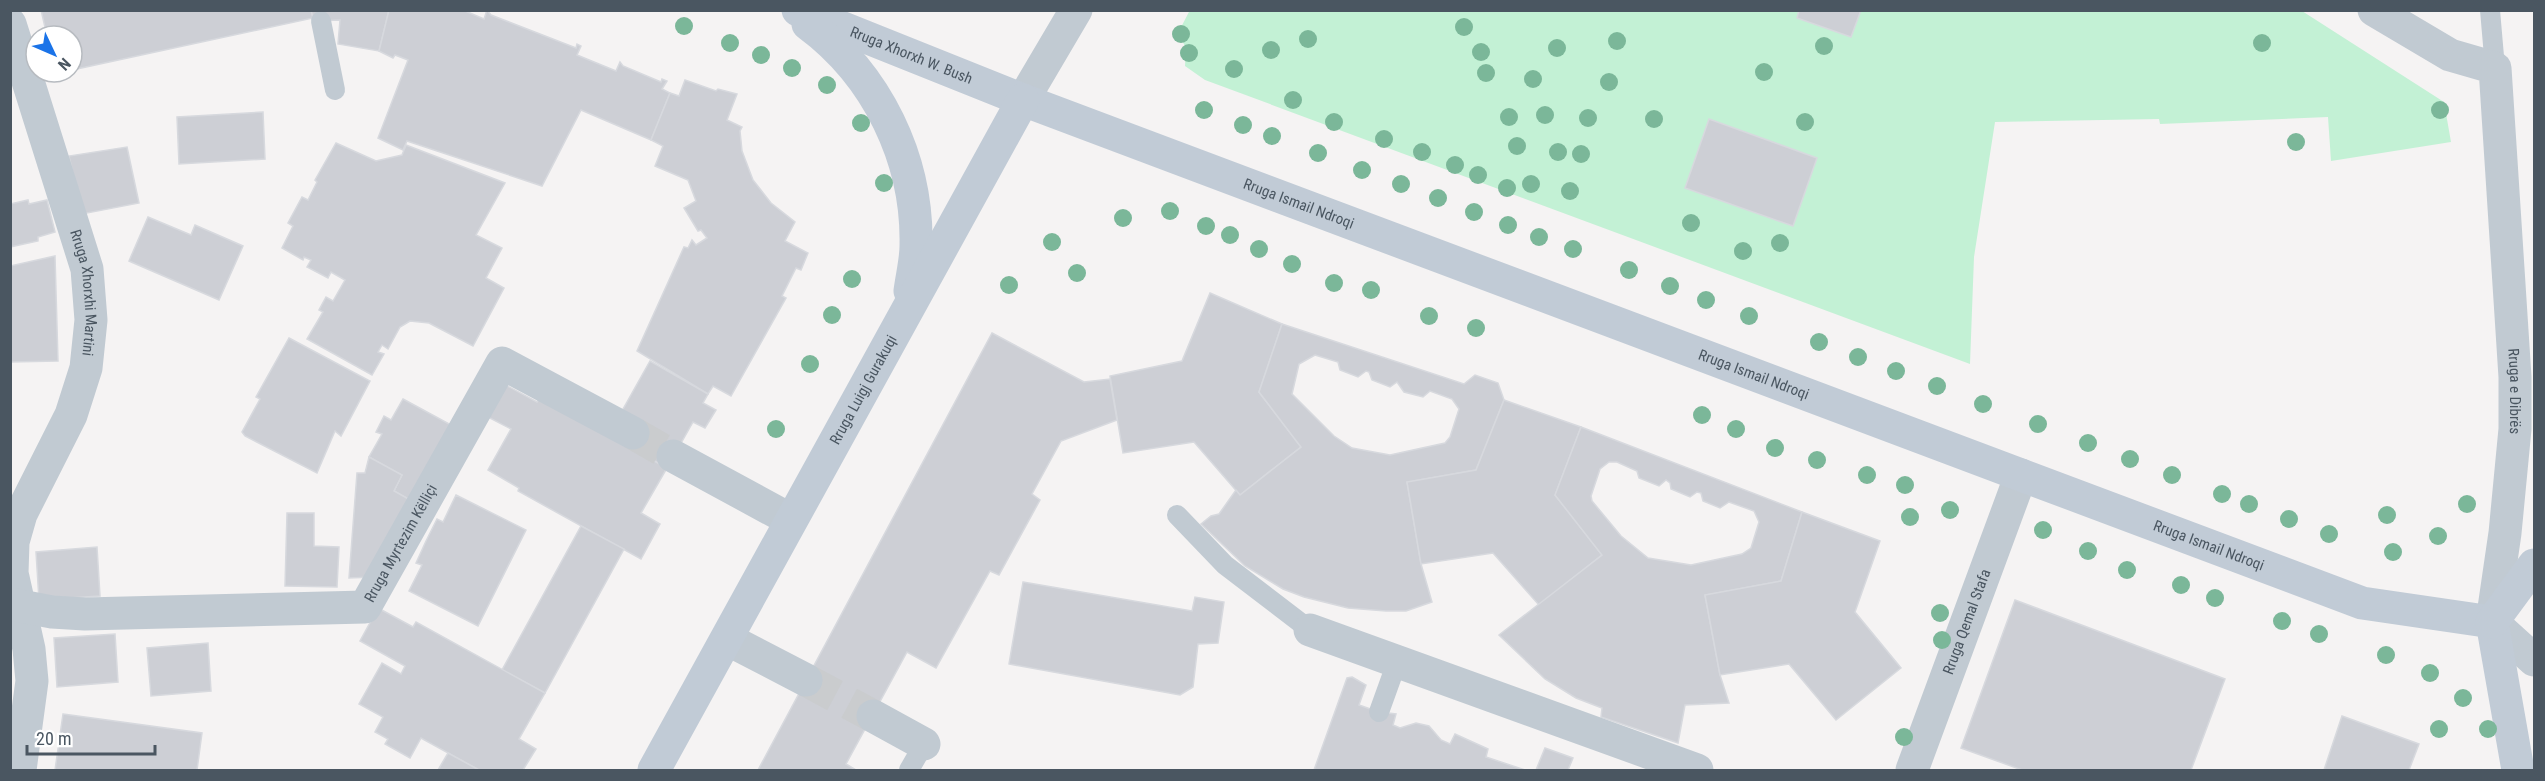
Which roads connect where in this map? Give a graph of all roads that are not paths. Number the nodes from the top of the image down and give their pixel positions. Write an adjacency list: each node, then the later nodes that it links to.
1 (790, 10): 11 (main road)
2 (798, 10): 10 (main road, Rruga Xhorxh W. Bush)
3 (1076, 10): 10 (street, Rruga Luigj Gurakuqi)
4 (2374, 10): 8 (street)
5 (2490, 10): 8 (lane, Rruga e Dibrës)
6 (321, 21): 9 (lane)
7 (10, 24): 19 (street, Rruga Xhorxhi Martini)
8 (2495, 68): 15 (street, Rruga e Dibrës)
9 (335, 90)
10 (1023, 100): 11 (main road, Rruga Luigj Gurakuqi); 14 (main road, Rruga Ismail Ndroqi)
11 (907, 310): 17 (main road, Rruga Luigj Gurakuqi)
12 (633, 433): 19 (street, Rruga Myrtezim Këlliçi)
13 (674, 456): 17 (street)
14 (2020, 475): 20 (main road, Rruga Ismail Ndroqi); 32 (street, Rruga Qemal Stafa)
15 (2523, 481): 20 (street, Rruga e Dibrës)
16 (1177, 515): 21 (lane)
17 (791, 520): 22 (main road, Rruga Luigj Gurakuqi)
18 (2535, 565): 20 (main road)
19 (16, 605): 29 (street, Rruga Xhorxhi Martini)
20 (2492, 622): 23 (street); 33 (main road, Rruga e Dibrës)
21 (1310, 630): 24 (street)
22 (727, 639): 25 (street); 30 (main road, Rruga Luigj Gurakuqi)
23 (2535, 660)
24 (1396, 662): 26 (lane); 31 (street)
25 (807, 680)
26 (1379, 712)
27 (873, 716): 28 (street)
28 (917, 757)
29 (20, 771)
30 (654, 771)
31 (1697, 771)
32 (1912, 771)
33 (2518, 771)

